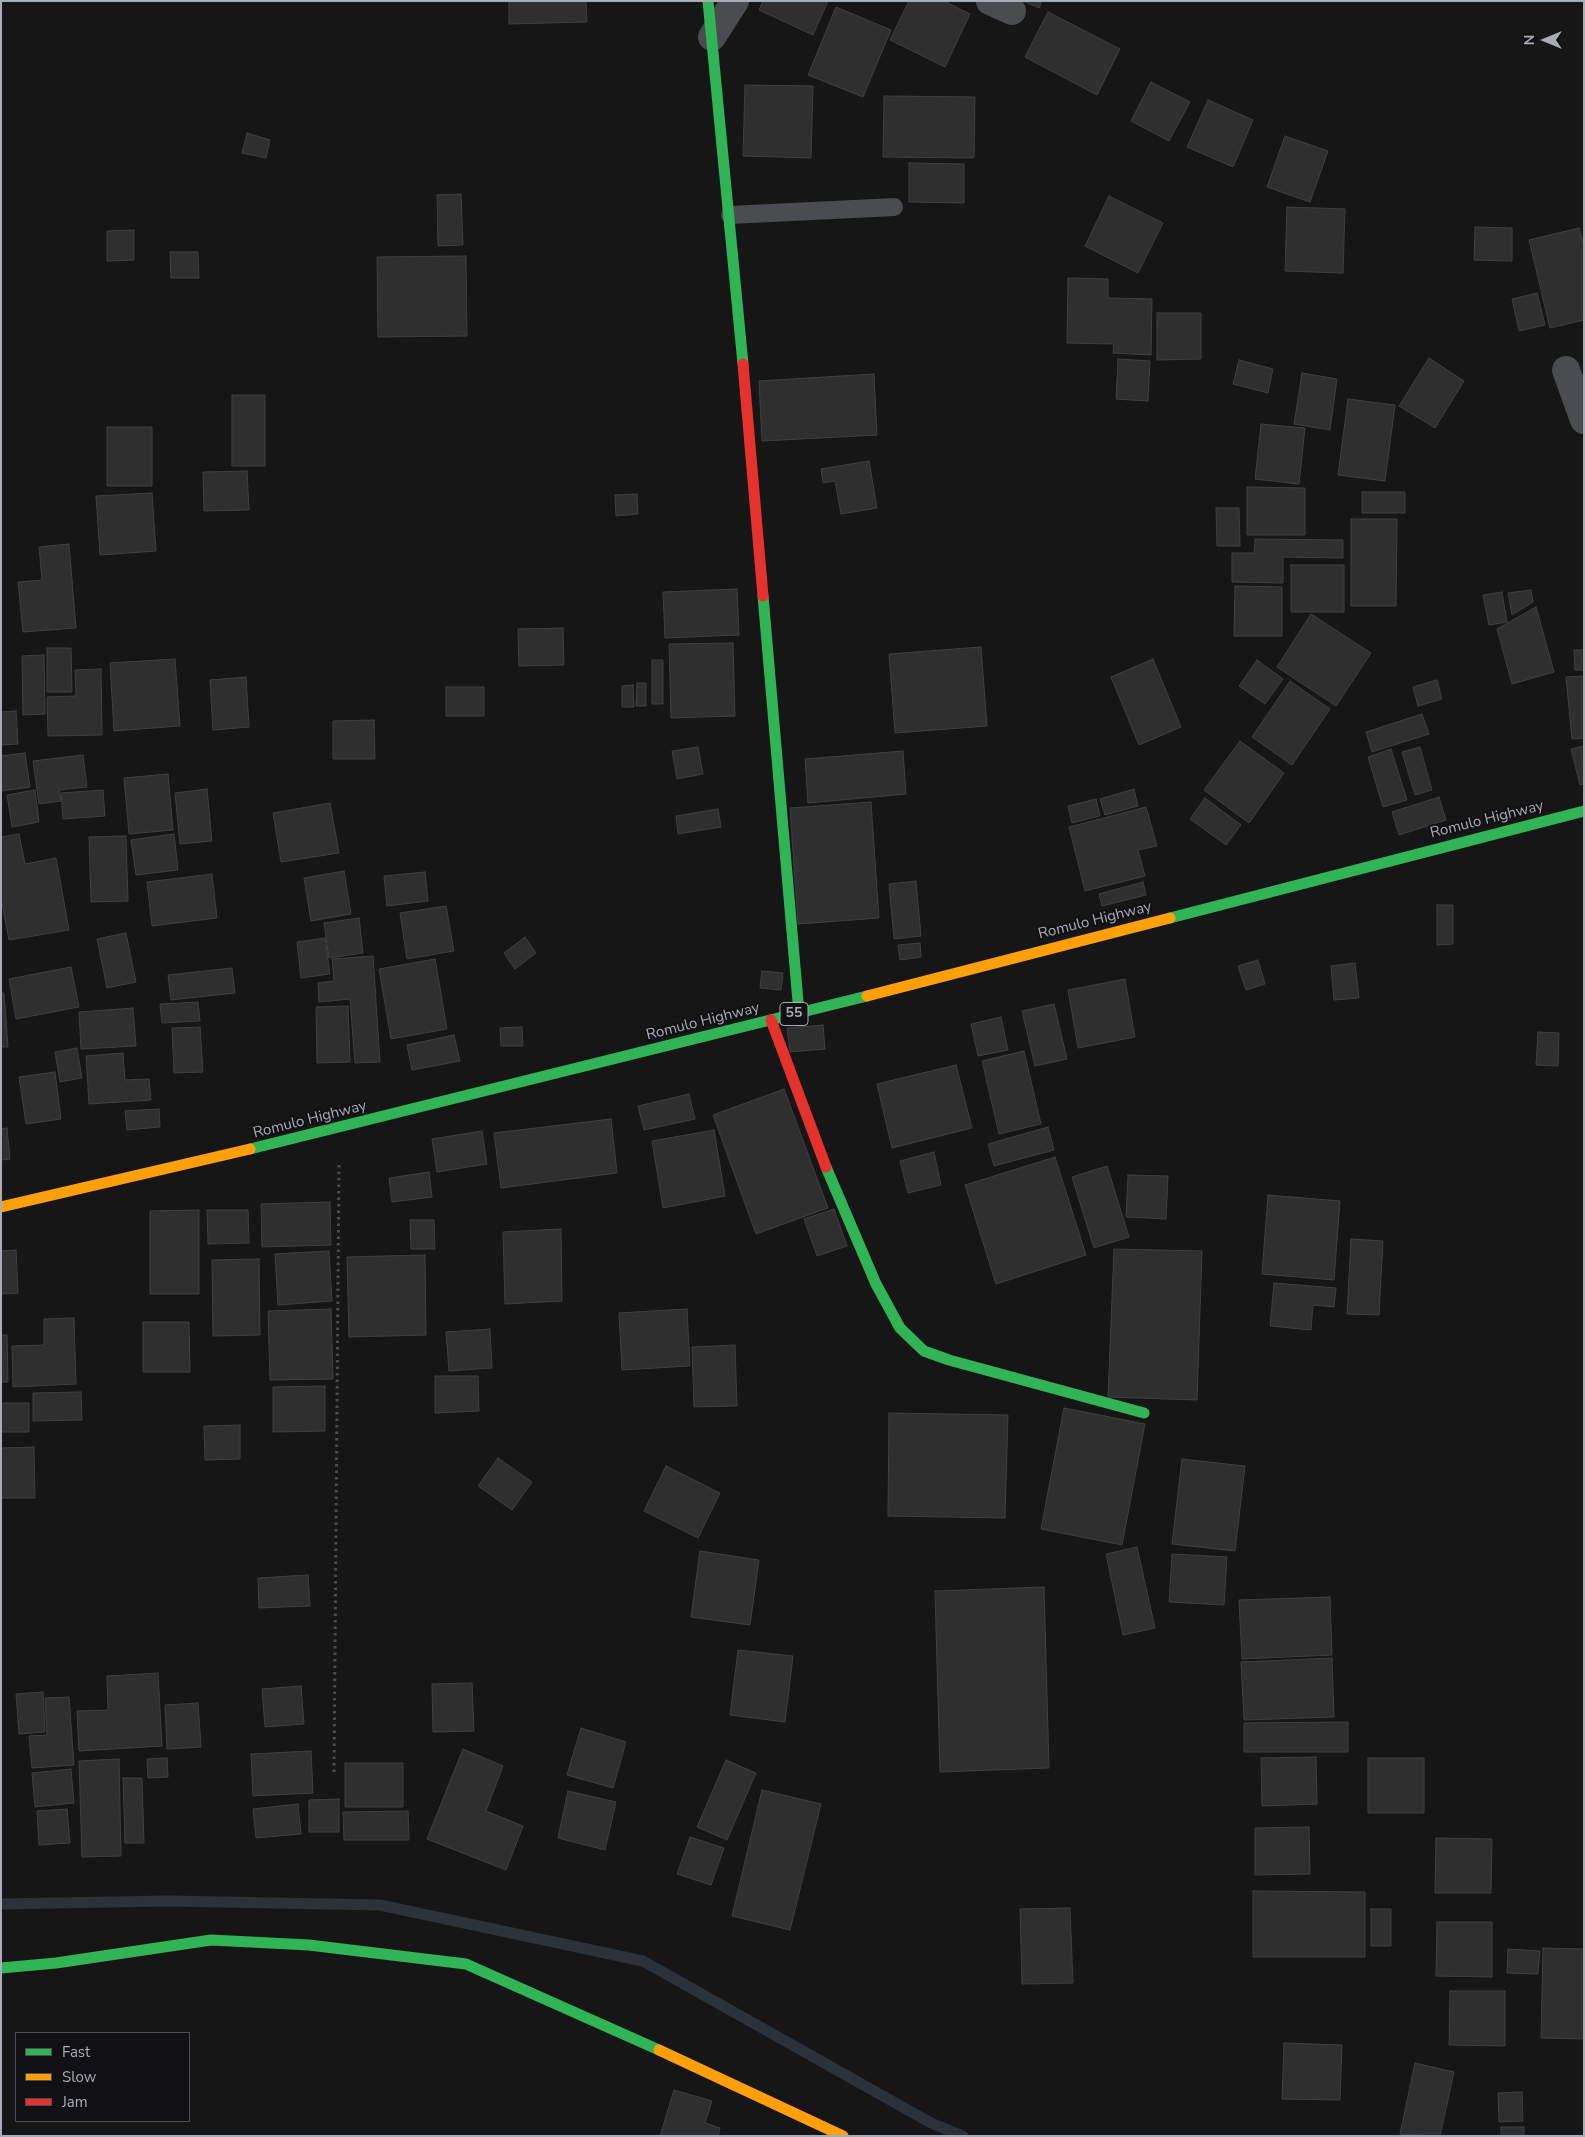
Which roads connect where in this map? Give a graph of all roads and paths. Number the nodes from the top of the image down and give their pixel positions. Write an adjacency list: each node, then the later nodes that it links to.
1 (708, 1): 3 (main road)
2 (735, 1): 3 (street)
3 (712, 36): 5 (main road)
4 (894, 207): 5 (lane)
5 (730, 215): 9 (main road)
6 (1566, 370): 7 (street)
7 (1584, 420)
8 (1584, 811): 9 (main road, Romulo Highway / 55)
9 (799, 1013): 10 (main road, Romulo Highway / 55)
10 (771, 1020): 11 (main road, Romulo Highway / 55); 13 (main road)
11 (339, 1128): 12 (main road, Romulo Highway / 55); 14 (path)
12 (1, 1207)
13 (1144, 1413)
14 (334, 1772)
15 (1, 1968): 16 (main road)
16 (843, 2136)

